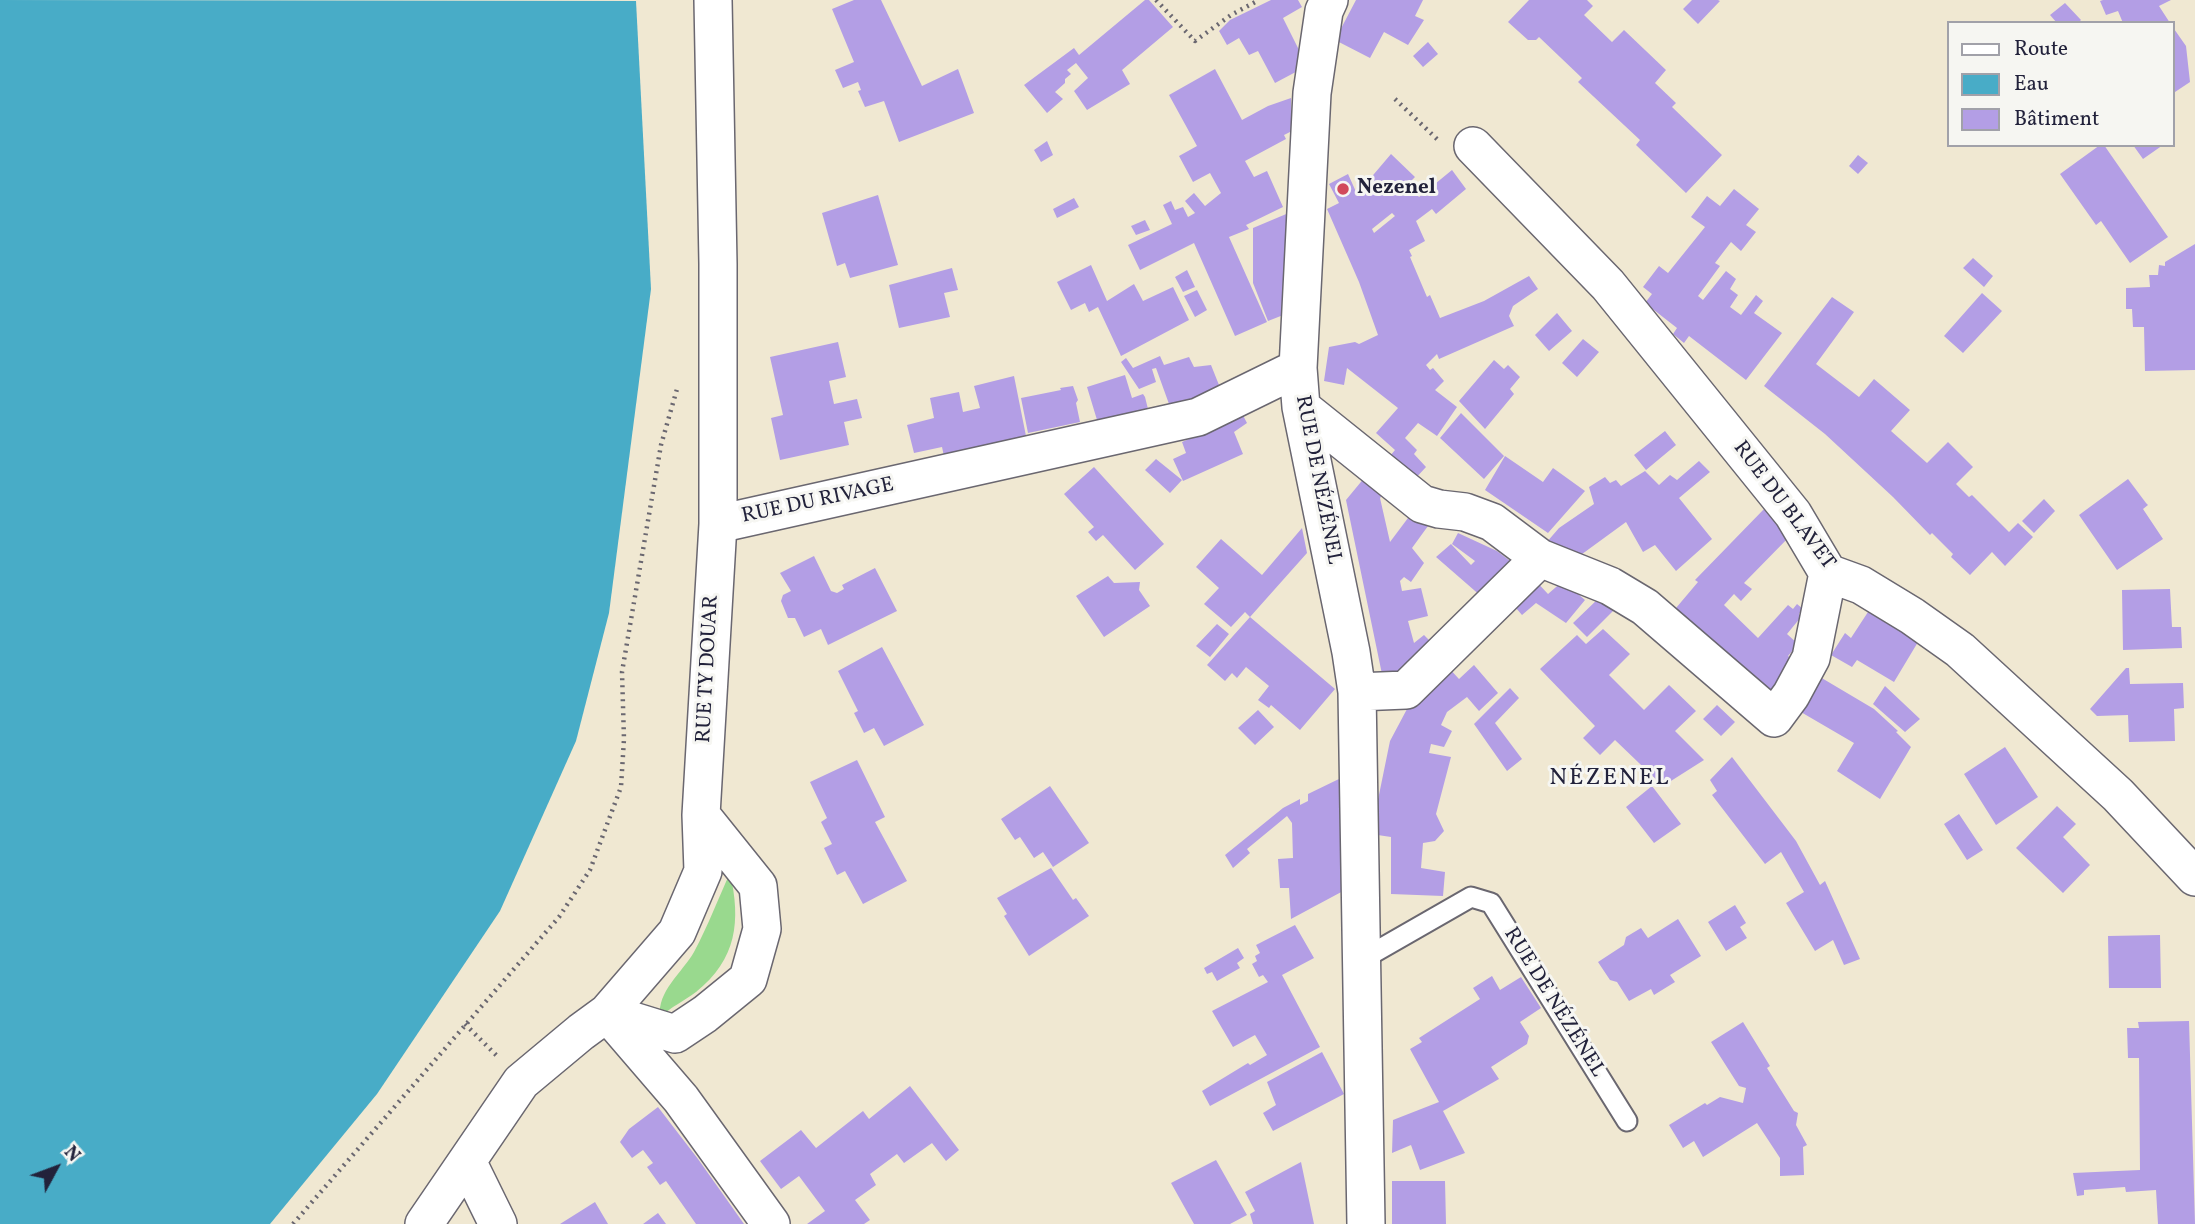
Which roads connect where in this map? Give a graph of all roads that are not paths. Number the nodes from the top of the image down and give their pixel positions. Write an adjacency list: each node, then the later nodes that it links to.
1 (713, 0): 6 (street, RUE DU RIVAGE)
2 (1329, 0): 4 (street, RUE DE NÉZÉNEL)
3 (1473, 146): 8 (street, RUE DU BLAVET)
4 (1298, 368): 5 (street, RUE DE NÉZÉNEL); 6 (street, RUE DU RIVAGE)
5 (1301, 407): 7 (street); 9 (street, RUE DE NÉZÉNEL)
6 (718, 524): 10 (street, RUE TY DOUAR)
7 (1540, 558): 8 (street); 9 (street)
8 (1828, 573): 11 (street, RUE DU BLAVET)
9 (1357, 692): 12 (street, RUE DE NÉZÉNEL)
10 (701, 815): 13 (street, RUE TY DOUAR); 13 (street)
11 (2195, 877)
12 (1361, 960): 14 (lane, RUE DE NÉZÉNEL); 19 (street, RUE DE NÉZÉNEL)
13 (607, 1013): 15 (street); 18 (street)
14 (1627, 1121)
15 (467, 1161): 16 (street); 17 (street)
16 (424, 1224)
17 (498, 1224)
18 (771, 1224)
19 (1366, 1224)

